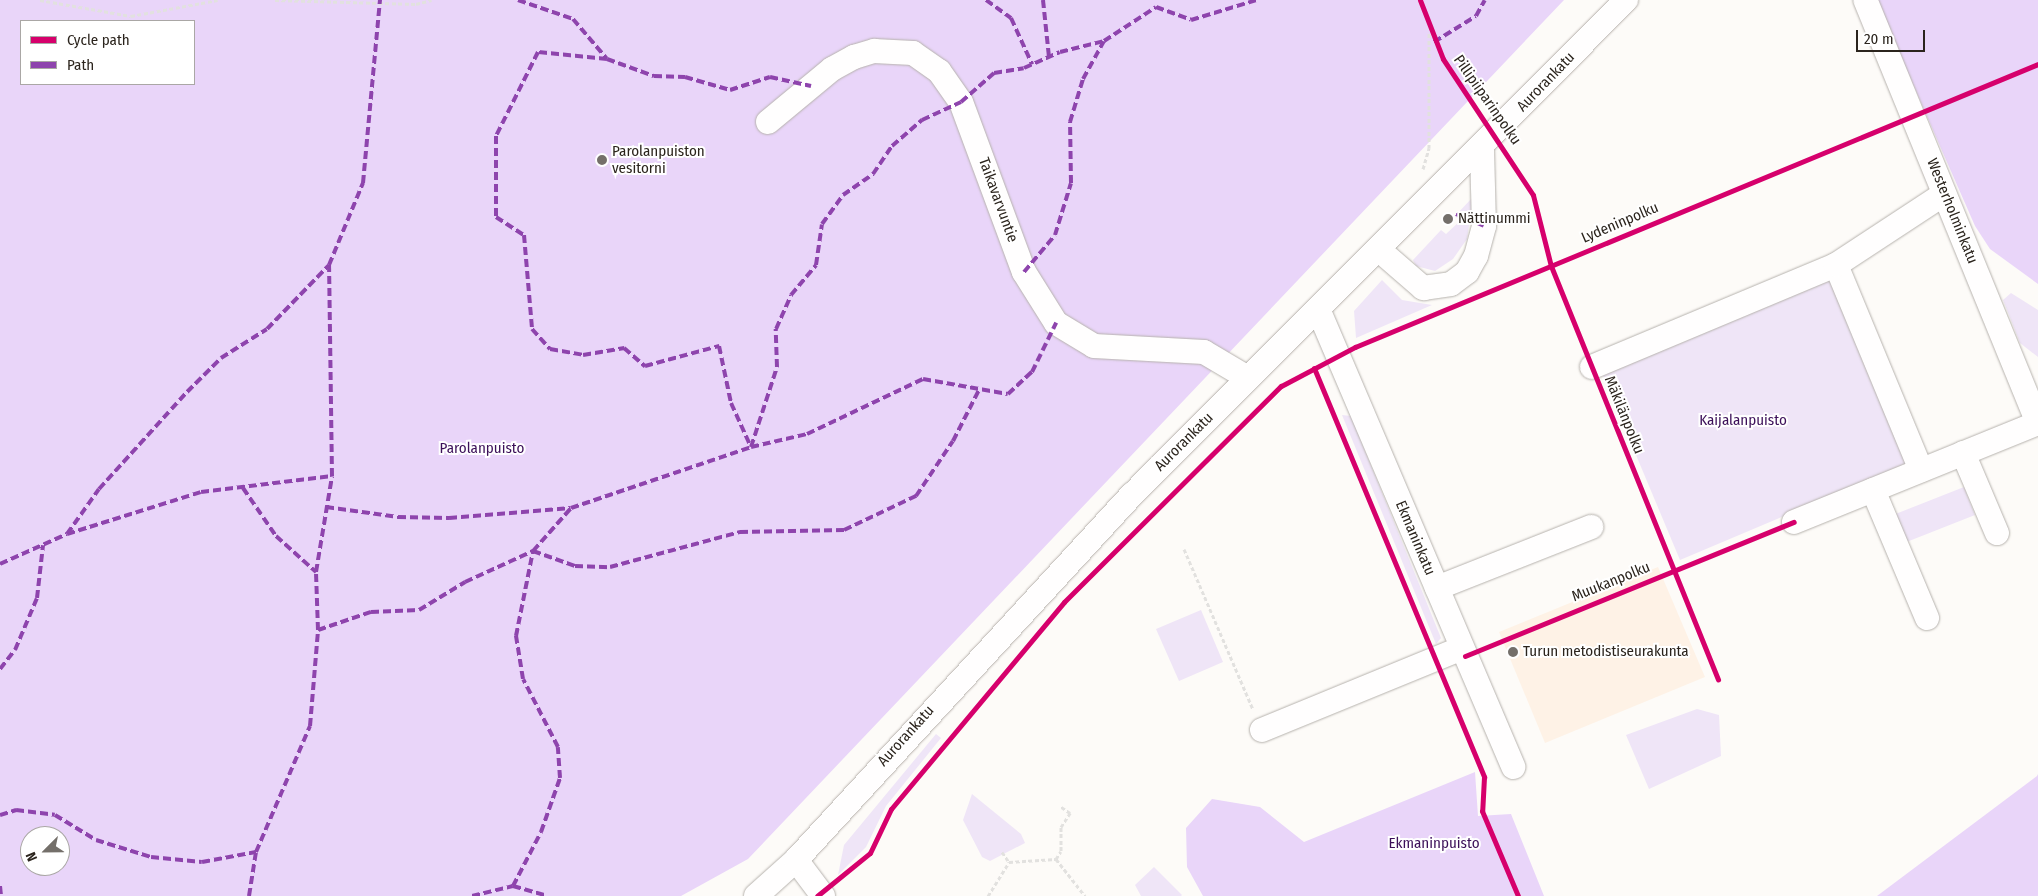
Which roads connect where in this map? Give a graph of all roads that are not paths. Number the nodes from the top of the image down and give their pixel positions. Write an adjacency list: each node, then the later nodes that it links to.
1 (1626, 0): 4 (street, Aurorankatu)
2 (1865, 0): 5 (street, Westerholminkatu)
3 (768, 122): 10 (street, Taikavarvuntie)
4 (1482, 147): 6 (street, Aurorankatu); 6 (street)
5 (1944, 194): 7 (street); 11 (street, Westerholminkatu)
6 (1378, 249): 8 (street, Aurorankatu)
7 (1836, 265): 9 (street); 13 (street)
8 (1318, 308): 10 (street, Aurorankatu); 18 (street, Ekmaninkatu)
9 (1592, 367)
10 (1248, 378): 23 (street, Aurorankatu)
11 (2038, 423): 12 (street)
12 (1963, 453): 13 (street); 17 (street)
13 (1921, 470): 14 (street)
14 (1872, 490): 15 (street); 19 (street)
15 (1794, 522)
16 (1591, 526): 18 (street)
17 (1997, 533)
18 (1437, 588): 20 (street, Ekmaninkatu)
19 (1927, 618)
20 (1462, 648): 21 (street); 22 (street, Ekmaninkatu)
21 (1262, 730)
22 (1512, 767)
23 (796, 860): 24 (street, Aurorankatu); 25 (street)
24 (756, 896)
25 (823, 896)

